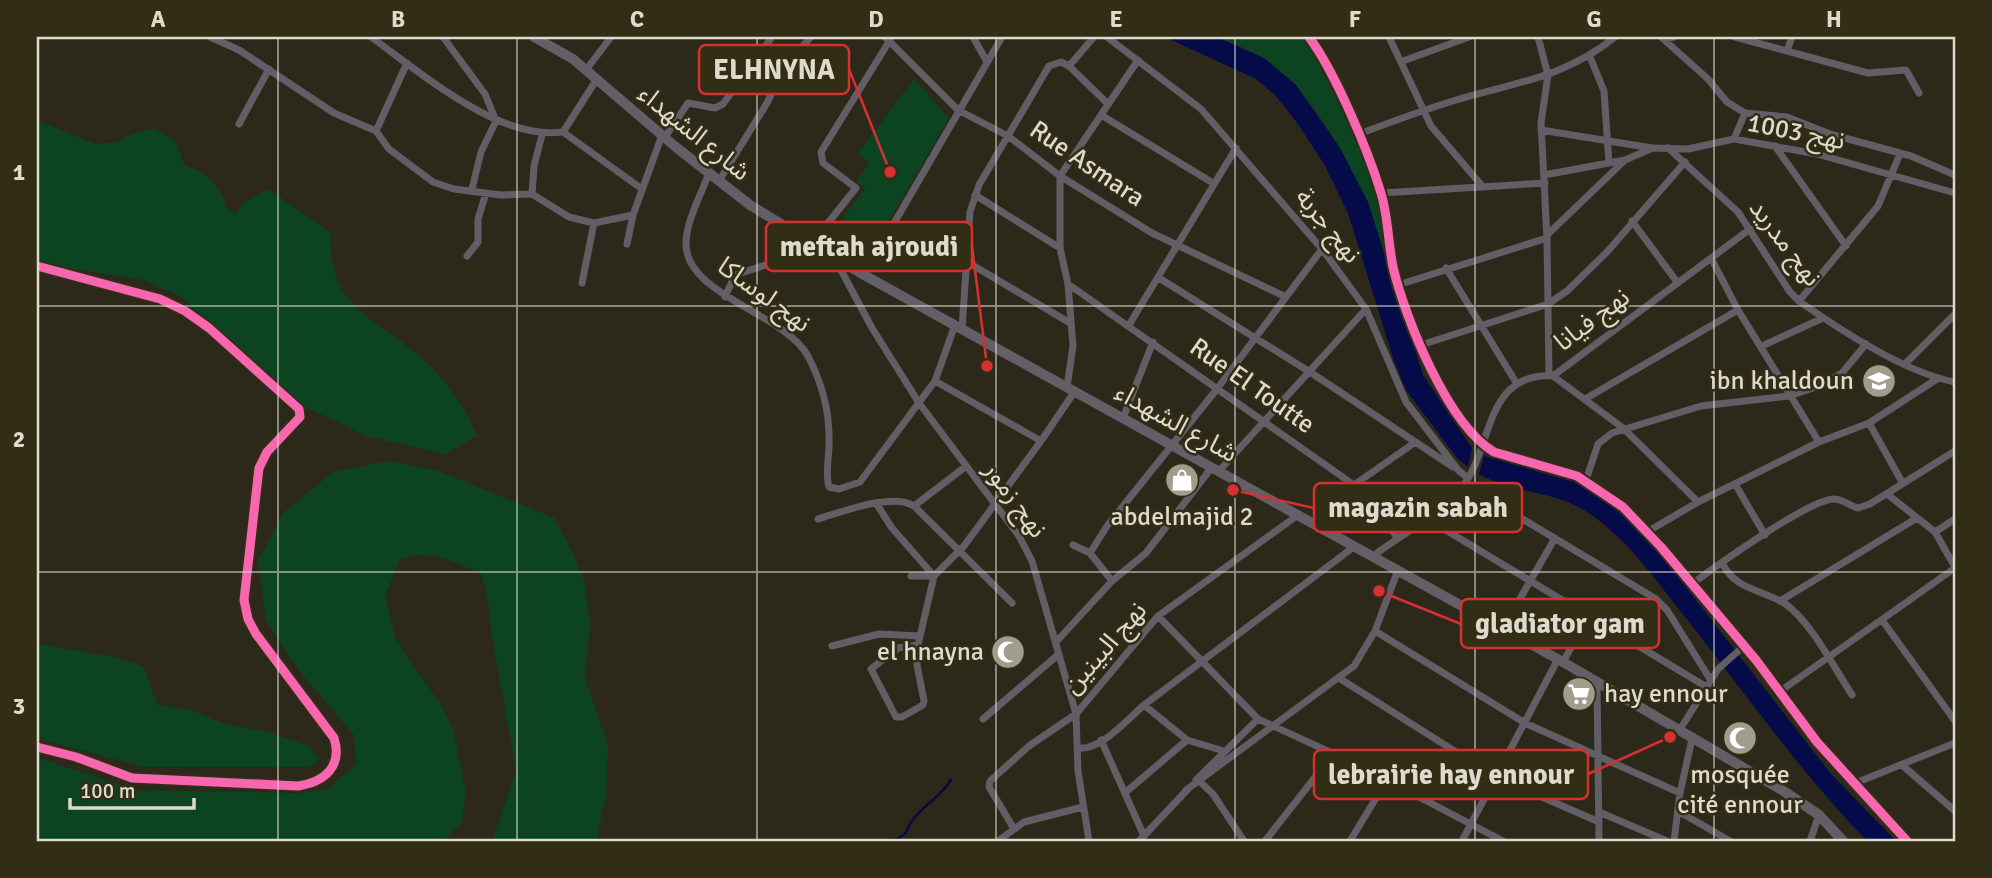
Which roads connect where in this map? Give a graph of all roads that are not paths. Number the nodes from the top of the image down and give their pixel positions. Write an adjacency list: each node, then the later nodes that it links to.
1 (210, 37): 30 (street)
2 (371, 37): 28 (street)
3 (443, 37): 40 (street)
4 (534, 37): 22 (main road, شارع الشهداء)
5 (611, 37): 31 (street)
6 (772, 37): 47 (street)
7 (809, 37): 64 (street)
8 (973, 37): 27 (street)
9 (1002, 37): 27 (street)
10 (1094, 37): 29 (street)
11 (1107, 37): 25 (street, نهج جربة)
12 (1309, 37): 45 (street)
13 (1389, 37): 26 (street)
14 (1469, 37): 26 (street)
15 (1538, 37): 32 (street)
16 (1615, 37): 24 (street)
17 (1674, 37): 21 (street)
18 (1735, 37): 23 (street)
19 (1792, 37): 23 (street)
20 (888, 38): 36 (street, Rue Asmara); 81 (street)
21 (1663, 38): 38 (street)
22 (545, 40): 31 (main road, شارع الشهداء)
23 (1787, 51): 34 (street)
24 (1590, 57): 32 (street); 50 (street)
25 (1138, 60): 35 (street); 52 (street, نهج جربة)
26 (1403, 61): 37 (street)
27 (987, 62): 36 (street)
28 (407, 63): 40 (street); 43 (street)
29 (1069, 66): 35 (street); 48 (street, نهج لوساكا)
30 (269, 69): 41 (street); 43 (street)
31 (586, 70): 33 (main road, شارع الشهداء)
32 (1548, 75): 37 (street); 42 (street)
33 (597, 79): 44 (street); 47 (main road, شارع الشهداء)
34 (1919, 93)
35 (1108, 104): 39 (street)
36 (958, 110): 48 (street, Rue Asmara); 91 (street)
37 (1424, 110): 45 (street); 66 (street)
38 (1745, 113): 49 (street); 55 (street)
39 (1101, 115): 61 (street); 65 (street)
40 (496, 121): 46 (street); 67 (street)
41 (239, 124)
42 (1541, 130): 50 (street); 63 (street)
43 (376, 131): 67 (street)
44 (563, 132): 46 (street); 68 (street)
45 (1359, 134): 70 (street)
46 (542, 135): 72 (street)
47 (663, 136): 59 (main road, شارع الشهداء); 68 (street)
48 (1008, 136): 61 (street, Rue Asmara); 73 (street, نهج لوساكا)
49 (1734, 139): 51 (street, نهج 1003); 54 (street, نهج 1003)
50 (1608, 142): 53 (street); 58 (street)
51 (1774, 146): 62 (street, نهج 1003); 82 (street)
52 (1236, 148): 65 (street); 84 (street, نهج جربة)
53 (1653, 148): 54 (street, نهج 1003); 56 (street, نهج 1003)
54 (1667, 148): 57 (street, نهج مدريد)
55 (1900, 153): 60 (street); 62 (street)
56 (1625, 160): 58 (street, نهج 1003); 78 (street)
57 (1685, 162): 75 (street); 77 (street, نهج مدريد)
58 (1609, 163): 63 (street, نهج 1003)
59 (709, 173): 64 (main road, شارع الشهداء); 97 (street, نهج لوساكا)
60 (1955, 175)
61 (1060, 176): 80 (street, Rue Asmara); 83 (street)
62 (1891, 176): 71 (street, نهج 1003); 82 (street)
63 (1545, 179): 66 (street, نهج 1003); 78 (street)
64 (719, 181): 81 (main road, شارع الشهداء)
65 (1213, 183): 80 (street)
66 (1483, 187): 70 (street, نهج 1003)
67 (472, 189): 69 (street)
68 (642, 189): 74 (street)
69 (486, 193): 72 (street); 85 (street)
70 (1381, 193): 96 (street)
71 (1955, 193)
72 (532, 194): 76 (street)
73 (975, 195): 83 (street); 88 (street, نهج لوساكا)
74 (633, 215): 76 (street); 79 (street)
75 (1632, 221): 93 (street); 100 (street)
76 (594, 223): 94 (street)
77 (1750, 229): 87 (street, نهج فيانا); 99 (street, نهج مدريد)
78 (1547, 236): 90 (street); 100 (street)
79 (627, 244)
80 (1176, 244): 92 (street); 98 (street, Rue Asmara)
81 (816, 245): 86 (main road, شارع الشهداء); 97 (street)
82 (1846, 246): 99 (street)
83 (1060, 248): 95 (street)
84 (1322, 249): 98 (street); 101 (street, نهج جربة)
85 (467, 256)
86 (834, 256): 91 (main road, شارع الشهداء); 125 (street, نهج زمور)
87 (1711, 258): 93 (street, نهج فيانا); 102 (street)
88 (968, 263): 105 (street); 108 (street, نهج لوساكا)
89 (37, 266): 205 (street)
90 (1446, 268): 96 (street); 107 (street)
91 (864, 275): 108 (main road, شارع الشهداء)
92 (1159, 278): 106 (street); 109 (street)
93 (1677, 282): 116 (street, نهج فيانا)
94 (582, 283)
95 (1068, 284): 105 (street); 106 (street, Rue El Toutte)
96 (1398, 285): 112 (street)
97 (725, 297): 125 (street, نهج لوساكا)
98 (1286, 297): 109 (street)
99 (1798, 301): 104 (street, نهج مدريد)
100 (1548, 304): 107 (street); 116 (street)
101 (1366, 309): 115 (street); 138 (street, نهج جربة)
102 (1738, 310): 113 (street); 124 (street)
103 (1955, 314): 114 (street)
104 (1823, 318): 111 (street, نهج مدريد); 113 (street)
105 (1070, 323): 121 (street)
106 (1129, 325): 110 (street, Rue El Toutte)
107 (1484, 325): 112 (street); 120 (street)
108 (958, 327): 118 (street, نهج لوساكا); 121 (main road, شارع الشهداء)
109 (1255, 338): 115 (street); 122 (street)
110 (1153, 342): 122 (street, Rue El Toutte); 126 (street)
111 (1866, 344): 114 (street, نهج مدريد); 123 (street)
112 (1422, 345): 134 (street)
113 (1762, 346): 123 (street)
114 (1906, 363): 117 (street, نهج مدريد)
115 (1310, 372): 127 (street); 133 (street)
116 (1551, 376): 120 (street, نهج فيانا); 124 (street)
117 (1937, 379): 119 (street, نهج مدريد); 128 (street)
118 (935, 381): 125 (street, نهج لوساكا); 130 (street)
119 (1955, 382)
120 (1517, 384): 134 (street)
121 (1071, 389): 126 (main road, شارع الشهداء); 130 (street)
122 (1217, 389): 127 (street, Rue El Toutte); 132 (street)
123 (1790, 396): 129 (street); 131 (street)
124 (1585, 399): 129 (street)
125 (919, 402): 136 (street, نهج زمور)
126 (1123, 418): 132 (main road, شارع الشهداء)
127 (1264, 420): 137 (street); 143 (street, Rue El Toutte)
128 (1869, 423): 131 (street); 141 (street)
129 (1623, 428): 139 (street); 145 (street)
130 (1041, 441): 147 (street)
131 (1819, 442): 142 (street)
132 (1171, 443): 137 (main road, شارع الشهداء); 162 (street)
133 (1414, 443): 138 (street); 143 (street)
134 (1480, 448): 139 (street); 140 (street)
135 (1955, 451): 141 (street)
136 (965, 467): 147 (street, نهج زمور); 148 (street)
137 (1215, 469): 149 (main road, شارع الشهداء); 169 (street)
138 (1458, 470): 140 (street, نهج جربة)
139 (1586, 480): 154 (street)
140 (1466, 481): 153 (street); 158 (street, نهج جربة)
141 (1902, 482): 144 (street)
142 (1735, 484): 145 (street); 156 (street)
143 (1354, 485): 157 (street, Rue El Toutte)
144 (1887, 494): 150 (street); 156 (street)
145 (1698, 502): 154 (street)
146 (876, 503): 148 (street); 151 (street); 168 (street)
147 (993, 503): 161 (street); 180 (street, نهج زمور)
148 (914, 506): 161 (street)
149 (1298, 515): 160 (main road, شارع الشهداء); 174 (street, نهج البينين)
150 (1917, 518): 155 (street); 172 (street)
151 (818, 519)
152 (1955, 519): 155 (street)
153 (1429, 520): 157 (street); 170 (street)
154 (1647, 532): 171 (street)
155 (1935, 532): 165 (street)
156 (1765, 535): 164 (street)
157 (1397, 538): 163 (street)
158 (1556, 538): 170 (street); 188 (street, نهج جربة)
159 (1073, 545): 162 (street)
160 (1356, 546): 163 (main road, شارع الشهداء); 186 (street)
161 (959, 552): 168 (street); 173 (street)
162 (1090, 554): 169 (street)
163 (1373, 556): 166 (main road, شارع الشهداء)
164 (1722, 562): 171 (street); 172 (street)
165 (1955, 568): 176 (street)
166 (1398, 570): 177 (main road, شارع الشهداء); 178 (street)
167 (911, 576): 168 (street)
168 (934, 576): 179 (street)
169 (1112, 581): 180 (street)
170 (1529, 582): 175 (street); 177 (street)
171 (1692, 584): 182 (street)
172 (1780, 601): 184 (street)
173 (1012, 603)
174 (1158, 616): 186 (street); 194 (street, نهج البينين)
175 (1588, 617): 185 (street); 190 (street)
176 (1882, 620): 184 (street); 197 (street)
177 (1503, 628): 185 (main road, شارع الشهداء)
178 (1375, 631): 187 (street); 198 (street)
179 (919, 640): 179 (street); 181 (street)
180 (1056, 642): 183 (street, نهج زمور)
181 (832, 646)
182 (1742, 647): 188 (street); 191 (street)
183 (1059, 654): 194 (street, نهج زمور); 195 (street)
184 (1828, 659): 191 (street); 192 (street)
185 (1561, 660): 189 (main road, شارع الشهداء); 198 (street)
186 (1203, 663): 193 (street); 196 (street)
187 (1339, 678): 199 (street); 211 (street)
188 (1710, 679): 190 (street)
189 (1597, 683): 200 (main road, شارع الشهداء); 209 (street)
190 (1705, 686): 200 (street)
191 (1779, 692): 214 (street)
192 (1852, 695)
193 (1144, 705): 202 (street); 203 (street)
194 (1076, 714): 206 (street, نهج زمور); 224 (street, نهج البينين)
195 (983, 719)
196 (1258, 719): 199 (street); 207 (street)
197 (1955, 721)
198 (1525, 723): 209 (street); 211 (street)
199 (1274, 726): 208 (street); 212 (street)
200 (1679, 731): 201 (main road, شارع الشهداء)
201 (1692, 739): 216 (street); 221 (main road, شارع الشهداء)
202 (1101, 740): 206 (street); 215 (street)
203 (1187, 740): 207 (street); 215 (street)
204 (1955, 743): 210 (street)
205 (37, 747)
206 (1078, 748): 217 (street, نهج زمور)
207 (1224, 751): 212 (street)
208 (1334, 753): 213 (street); 229 (street)
209 (1597, 756): 216 (street); 220 (street)
210 (1902, 765): 214 (street); 219 (street)
211 (1494, 776): 222 (street); 223 (street)
212 (1198, 780): 225 (street); 228 (street)
213 (1387, 780): 223 (street); 230 (street)
214 (1853, 784): 239 (street)
215 (1126, 792): 225 (street)
216 (1680, 793): 218 (street)
217 (1083, 807): 224 (street); 227 (street, نهج زمور)
218 (1678, 811): 235 (street); 236 (street)
219 (1955, 811)
220 (1599, 812): 222 (street); 234 (street)
221 (1819, 816): 237 (street); 238 (main road, شارع الشهداء)
222 (1599, 822): 233 (street)
223 (1469, 823): 231 (street); 232 (street)
224 (1013, 827): 226 (street)
225 (1141, 839)
226 (998, 841)
227 (1089, 841)
228 (1244, 841)
229 (1265, 841)
230 (1350, 841)
231 (1462, 841)
232 (1503, 841)
233 (1599, 841)
234 (1667, 841)
235 (1674, 841)
236 (1730, 841)
237 (1810, 841)
238 (1843, 841)
239 (1907, 841)

